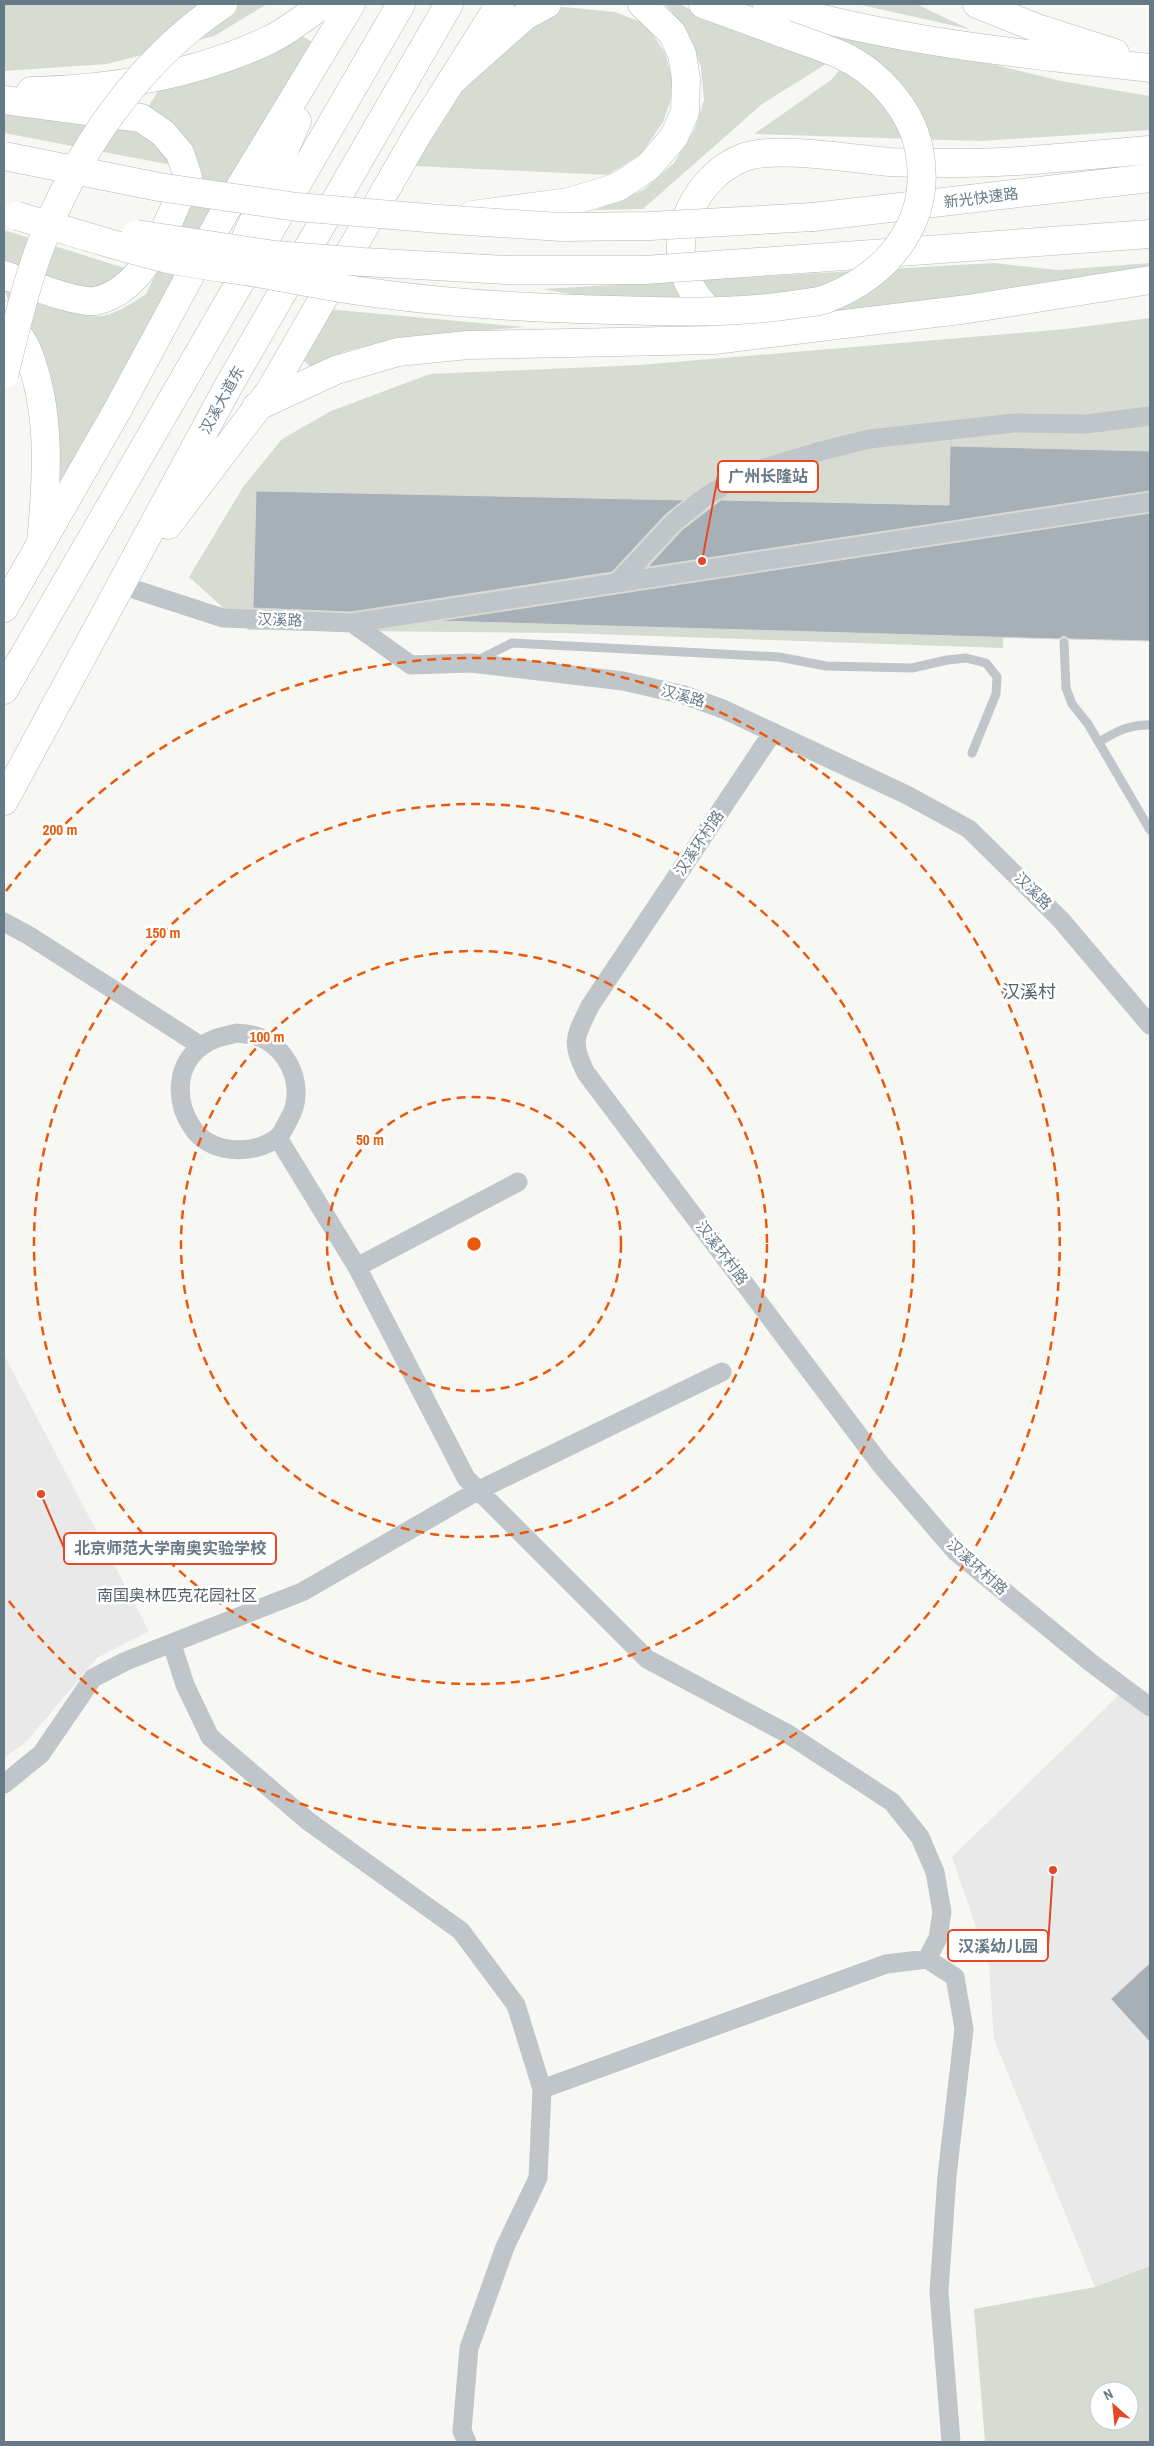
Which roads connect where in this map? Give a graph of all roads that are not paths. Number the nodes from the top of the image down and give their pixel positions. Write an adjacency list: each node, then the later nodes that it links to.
1 (223, 4): 26 (main road, bridge)
2 (401, 4): 27 (main road)
3 (450, 4): 33 (main road, 汉溪大道东)
4 (500, 4): 13 (main road)
5 (547, 4): 13 (main road)
6 (642, 4): 20 (main road, bridge)
7 (703, 4): 19 (main road, bridge)
8 (766, 4): 12 (main road)
9 (977, 4): 11 (main road)
10 (340, 6): 14 (main road); 27 (main road); 31 (main road)
11 (1150, 64)
12 (1150, 68)
13 (454, 78): 28 (main road)
14 (4, 92)
15 (4, 100): 22 (main road)
16 (1150, 150): 25 (main road)
17 (4, 156): 20 (main road, bridge)
18 (1150, 178): 20 (main road, 新光快速路, bridge)
19 (10, 214): 21 (main road, bridge)
20 (439, 219)
21 (1150, 234)
22 (4, 275)
23 (1150, 280): 25 (main road)
24 (4, 315): 31 (main road)
25 (831, 325): 28 (main road)
26 (4, 375)
27 (180, 384): 38 (main road)
28 (256, 407): 33 (main road)
29 (1150, 416): 32 (street)
30 (1150, 502): 32 (street)
31 (41, 543): 34 (main road)
32 (618, 582): 35 (street)
33 (122, 585): 35 (street, 汉溪路); 43 (main road, 汉溪大道东)
34 (4, 608)
35 (352, 623): 37 (street, 汉溪路)
36 (1064, 642): 41 (lane)
37 (471, 663): 40 (street, 汉溪路); 42 (lane)
38 (4, 690)
39 (1150, 725): 41 (lane)
40 (773, 732): 46 (street, 汉溪路); 54 (street, 汉溪环村路)
41 (1099, 742): 44 (lane)
42 (972, 753)
43 (4, 801)
44 (1150, 830)
45 (4, 922): 47 (street)
46 (1150, 1025)
47 (201, 1046): 48 (street); 48 (street)
48 (278, 1138): 50 (street)
49 (518, 1182): 50 (street)
50 (357, 1267): 52 (street)
51 (722, 1372): 52 (street)
52 (479, 1490): 53 (street); 56 (street)
53 (172, 1644): 55 (street); 57 (street)
54 (1150, 1707)
55 (4, 1784)
56 (927, 1959): 57 (street); 59 (street)
57 (542, 2089): 58 (street)
58 (467, 2442)
59 (951, 2442)

